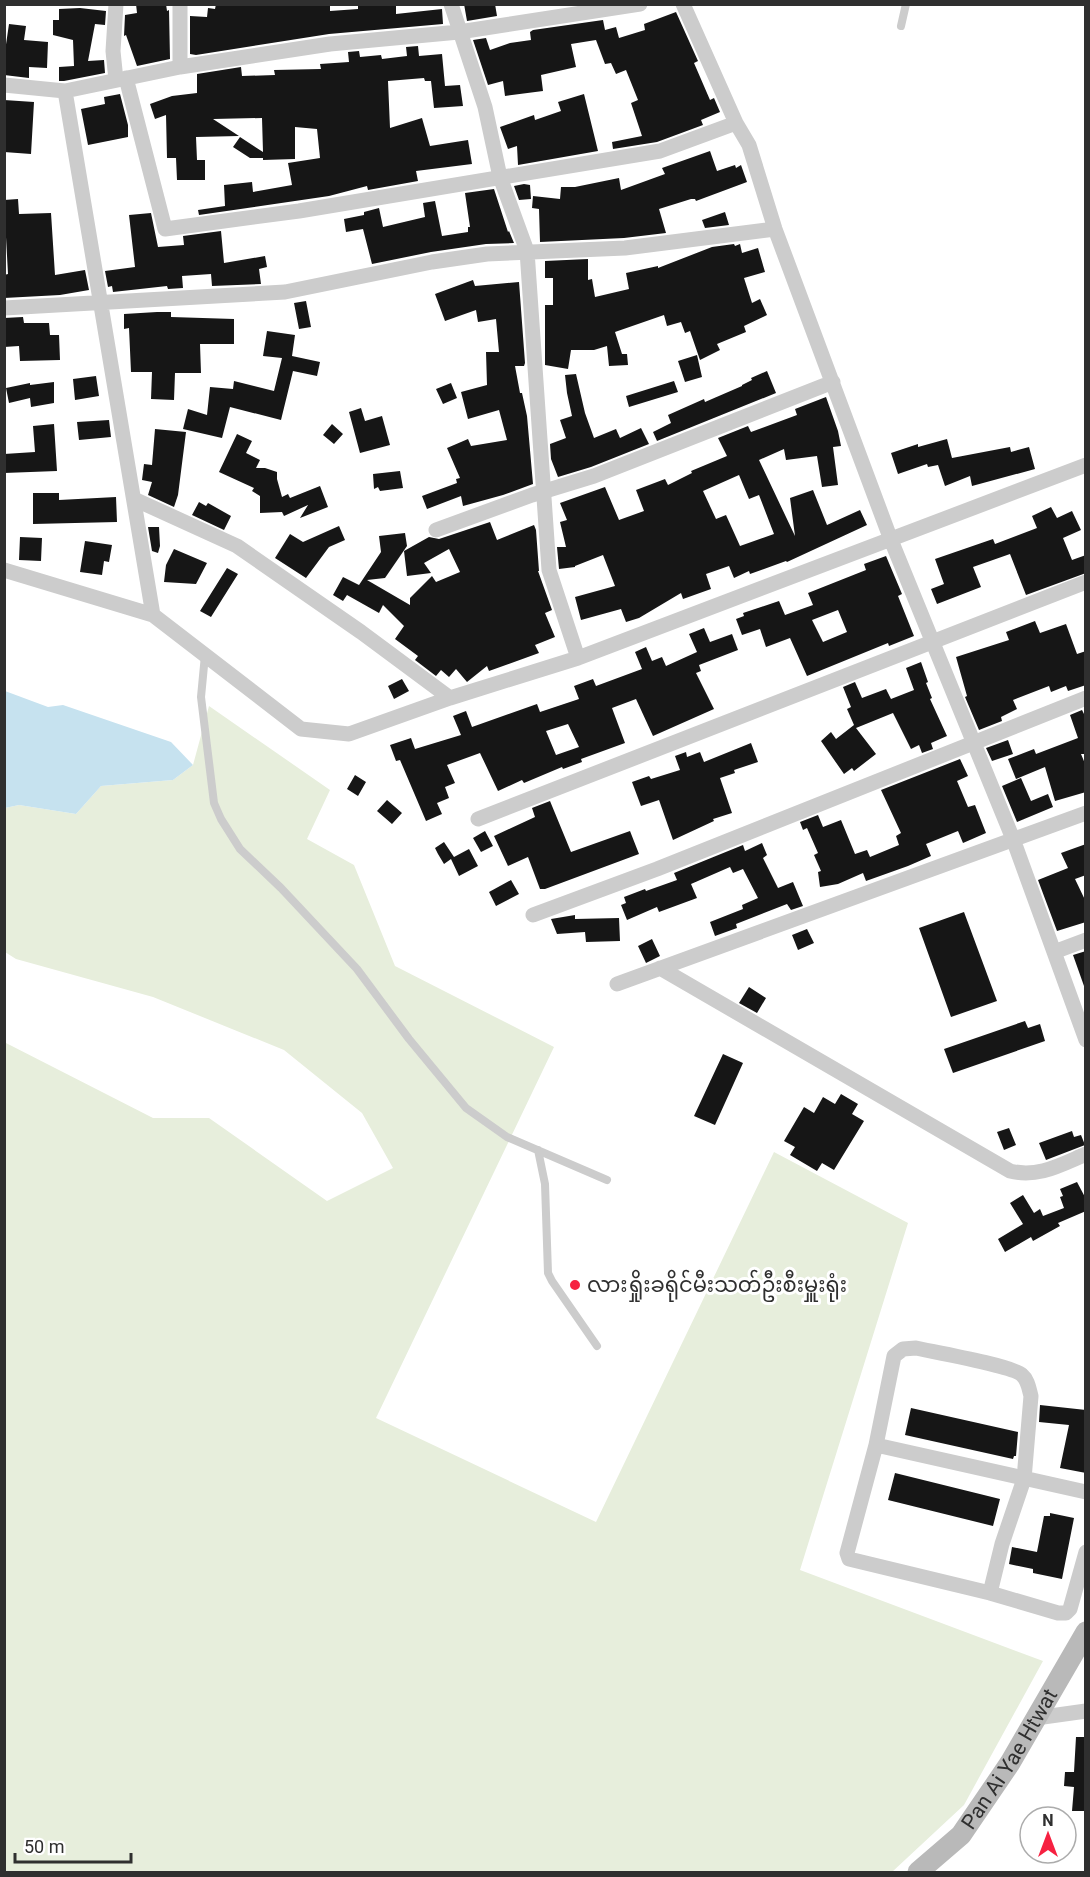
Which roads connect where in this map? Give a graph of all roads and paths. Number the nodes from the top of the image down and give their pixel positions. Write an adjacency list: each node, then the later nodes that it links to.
1 (116, 4): 10 (street)
2 (180, 4): 9 (street)
3 (451, 4): 8 (street)
4 (640, 4): 8 (street)
5 (683, 4): 13 (street)
6 (906, 4): 7 (lane)
7 (901, 26)
8 (459, 32): 9 (street); 14 (street)
9 (180, 67): 10 (street)
10 (121, 79): 12 (street); 14 (street)
11 (4, 85): 12 (street)
12 (65, 90): 17 (street)
13 (736, 123): 14 (street); 15 (street)
14 (500, 177): 16 (street)
15 (775, 229): 16 (street); 19 (street)
16 (527, 251): 17 (street); 21 (street)
17 (101, 303): 18 (street); 22 (street)
18 (4, 308)
19 (833, 382): 21 (street); 24 (street)
20 (1086, 465): 24 (street)
21 (545, 492): 23 (street); 30 (street)
22 (134, 499): 27 (street); 31 (street)
23 (436, 530)
24 (891, 540): 28 (street); 30 (street)
25 (4, 570): 27 (street)
26 (1086, 582): 28 (street)
27 (153, 615): 29 (street)
28 (932, 641): 33 (street); 35 (street)
29 (204, 655): 31 (street); 43 (lane)
30 (578, 658): 31 (street)
31 (450, 698)
32 (1086, 698): 33 (street)
33 (974, 743): 36 (street); 37 (street)
34 (1086, 813): 36 (street)
35 (478, 819)
36 (1013, 838): 39 (street); 40 (street)
37 (533, 915)
38 (1086, 940): 39 (street)
39 (1054, 952): 42 (street)
40 (660, 968): 41 (street); 44 (street)
41 (617, 984)
42 (1086, 1041)
43 (538, 1150): 45 (lane); 46 (lane)
44 (1086, 1154)
45 (607, 1180)
46 (597, 1346)
47 (876, 1445): 48 (street); 48 (street); 51 (street)
48 (1024, 1479): 49 (street); 51 (street)
49 (1086, 1492)
50 (1086, 1552): 51 (street)
51 (990, 1593)
52 (1086, 1632): 54 (street, Pan Ai Yae Htwat)
53 (1086, 1711): 54 (street)
54 (1036, 1718): 55 (street, Pan Ai Yae Htwat)
55 (927, 1870)

